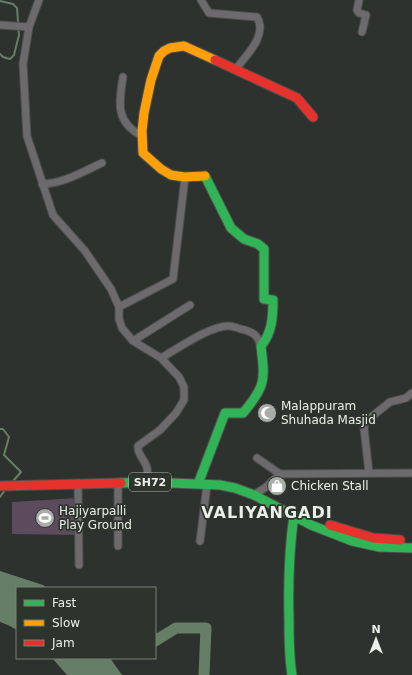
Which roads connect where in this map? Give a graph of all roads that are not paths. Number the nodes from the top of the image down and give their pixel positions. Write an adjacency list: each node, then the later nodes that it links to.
1 (39, 0): 5 (street)
2 (201, 0): 7 (street)
3 (359, 0): 6 (street)
4 (0, 25): 5 (street)
5 (26, 26): 13 (street)
6 (362, 32)
7 (236, 69): 9 (street); 10 (street)
8 (123, 77): 10 (street)
9 (313, 116)
10 (142, 136): 12 (street)
11 (102, 163): 13 (street)
12 (185, 177): 15 (street); 17 (street)
13 (42, 184): 15 (street)
14 (190, 305): 16 (street)
15 (119, 307): 16 (street)
16 (133, 341): 18 (street)
17 (261, 346): 18 (street); 27 (street)
18 (161, 358): 25 (street)
19 (412, 393): 21 (street)
20 (257, 458): 23 (street)
21 (369, 473): 22 (street); 23 (street)
22 (412, 473)
23 (280, 474): 29 (street)
24 (118, 482): 25 (street, SH72); 26 (street, SH72); 33 (street)
25 (147, 482): 27 (street, SH72)
26 (78, 483): 28 (street, SH72); 35 (street)
27 (203, 485): 29 (street, SH72); 31 (street)
28 (0, 486)
29 (254, 495): 30 (street, SH72)
30 (294, 515): 32 (street, SH72); 34 (street, SH72); 36 (street)
31 (200, 541)
32 (412, 541)
33 (118, 546)
34 (412, 548)
35 (79, 565)
36 (292, 675)

